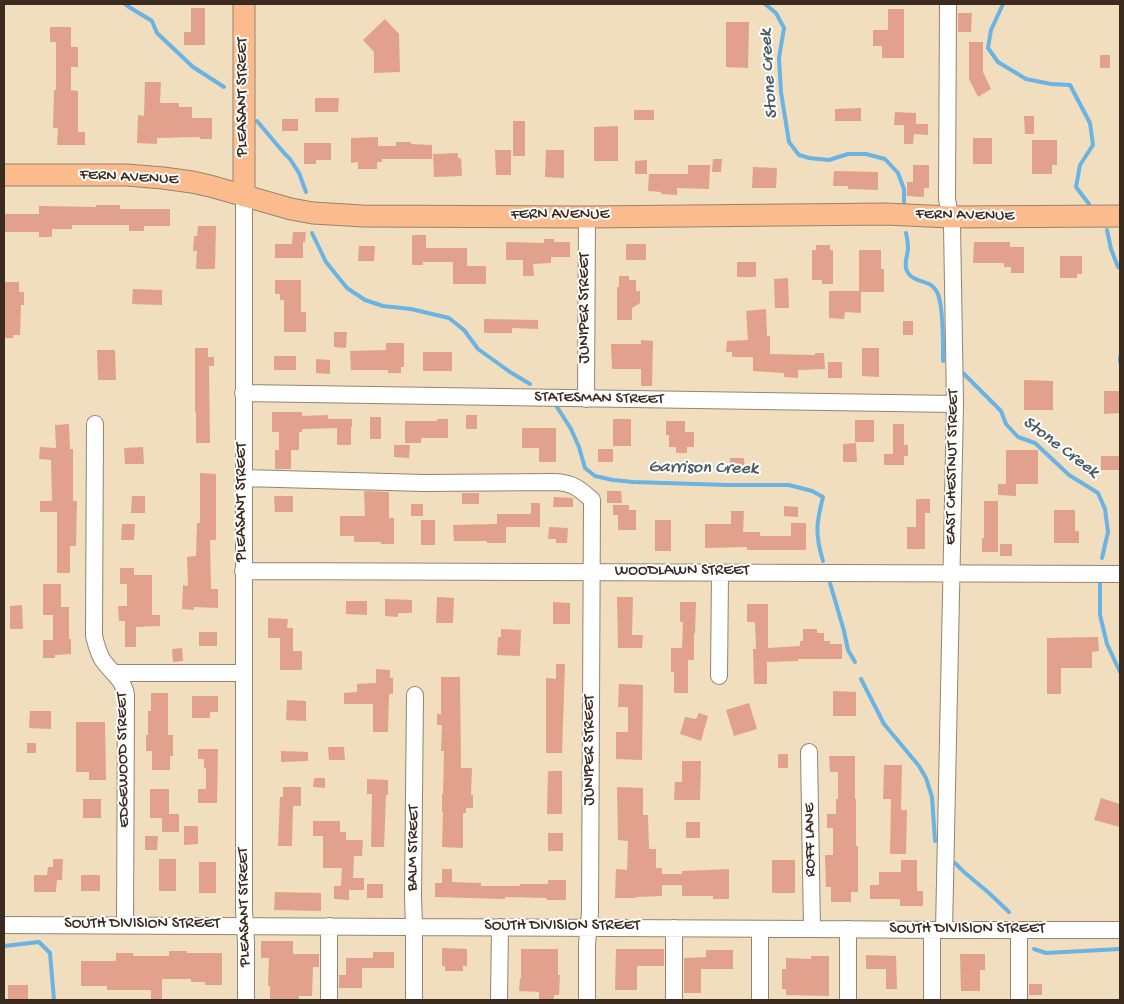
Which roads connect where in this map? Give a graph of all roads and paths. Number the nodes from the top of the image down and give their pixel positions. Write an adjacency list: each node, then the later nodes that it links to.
1 (244, 4): 4 (main road, PLEASANT STREET)
2 (948, 4): 7 (street, EAST CHESTNUT STREET)
3 (4, 175): 4 (main road, FERN AVENUE)
4 (244, 196): 6 (main road, FERN AVENUE); 8 (street, PLEASANT STREET)
5 (1120, 216): 7 (main road, FERN AVENUE)
6 (587, 217): 7 (main road, FERN AVENUE); 9 (street, JUNIPER STREET)
7 (950, 217): 10 (street, EAST CHESTNUT STREET)
8 (243, 393): 9 (street, STATESMAN STREET); 12 (street, PLEASANT STREET)
9 (586, 398): 10 (street, STATESMAN STREET)
10 (955, 404): 16 (street, EAST CHESTNUT STREET)
11 (95, 424): 18 (street, EDGEWOOD STREET)
12 (244, 478): 13 (street, PLEASANT STREET); 14 (street, JUNIPER STREET)
13 (244, 571): 14 (street, WOODLAWN STREET); 19 (street, PLEASANT STREET)
14 (592, 572): 15 (street, WOODLAWN STREET); 29 (street, JUNIPER STREET)
15 (720, 573): 16 (street, WOODLAWN STREET); 20 (street)
16 (951, 573): 17 (street, WOODLAWN STREET); 34 (street, EAST CHESTNUT STREET)
17 (1120, 574)
18 (114, 673): 19 (street); 24 (street, EDGEWOOD STREET)
19 (244, 673): 25 (street, PLEASANT STREET)
20 (719, 676)
21 (415, 695): 27 (street, BALM STREET)
22 (809, 752): 31 (street, ROFF LANE)
23 (4, 925): 24 (street, SOUTH DIVISION STREET)
24 (125, 925): 25 (street, SOUTH DIVISION STREET)
25 (245, 926): 26 (street, SOUTH DIVISION STREET); 37 (street, PLEASANT STREET)
26 (329, 926): 27 (street, SOUTH DIVISION STREET); 38 (street)
27 (414, 926): 28 (street, SOUTH DIVISION STREET); 39 (street, BALM STREET)
28 (500, 927): 29 (street, SOUTH DIVISION STREET); 40 (street)
29 (589, 928): 30 (street, SOUTH DIVISION STREET); 41 (street, JUNIPER STREET)
30 (674, 928): 32 (street, SOUTH DIVISION STREET); 42 (street)
31 (812, 928): 32 (street, SOUTH DIVISION STREET); 33 (street, SOUTH DIVISION STREET)
32 (760, 929): 43 (street)
33 (848, 929): 34 (street, SOUTH DIVISION STREET); 44 (street)
34 (938, 930): 35 (street, SOUTH DIVISION STREET); 45 (street, EAST CHESTNUT STREET)
35 (1019, 930): 36 (street, SOUTH DIVISION STREET); 46 (street)
36 (1120, 930)
37 (246, 1000)
38 (329, 1000)
39 (414, 1000)
40 (499, 1000)
41 (587, 1000)
42 (674, 1000)
43 (760, 1000)
44 (848, 1000)
45 (932, 1000)
46 (1018, 1000)

